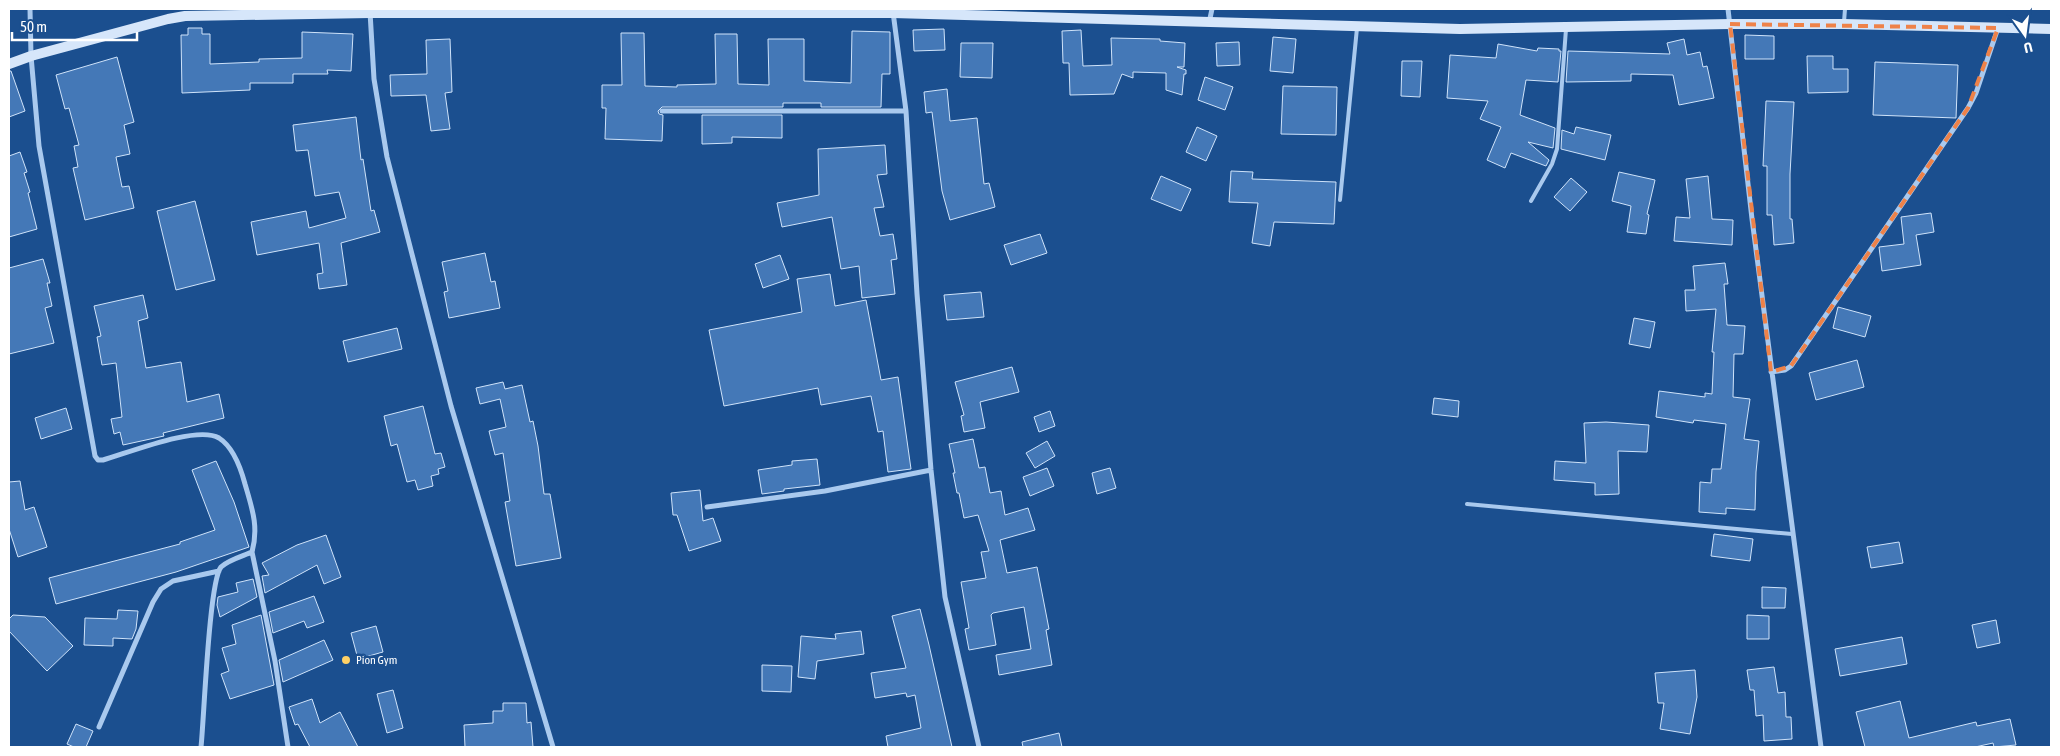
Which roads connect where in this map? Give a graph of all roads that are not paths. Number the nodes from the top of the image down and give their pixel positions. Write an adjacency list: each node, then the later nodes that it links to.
1 (30, 9): 14 (street)
2 (1212, 9): 7 (street)
3 (1728, 9): 8 (street)
4 (1845, 9): 9 (lane)
5 (370, 11): 6 (street); 14 (street); 30 (street)
6 (893, 11): 7 (street); 17 (street)
7 (1209, 23): 10 (street)
8 (1730, 24): 9 (street); 11 (street); 20 (street)
9 (1844, 24): 12 (street)
10 (1357, 26): 11 (street); 18 (lane)
11 (1566, 27): 19 (lane)
12 (1998, 28): 13 (street); 20 (street)
13 (2051, 29)
14 (31, 56): 15 (street); 25 (street)
15 (9, 64)
16 (662, 111): 17 (street)
17 (906, 111): 21 (street)
18 (1340, 200)
19 (1531, 201)
20 (1771, 372): 24 (street)
21 (931, 470): 23 (street); 31 (street)
22 (1467, 504): 24 (lane)
23 (708, 507)
24 (1792, 534): 32 (street)
25 (252, 552): 26 (street); 29 (street)
26 (219, 572): 27 (street); 28 (street)
27 (99, 727)
28 (201, 747)
29 (288, 747)
30 (553, 747)
31 (979, 747)
32 (1820, 747)

